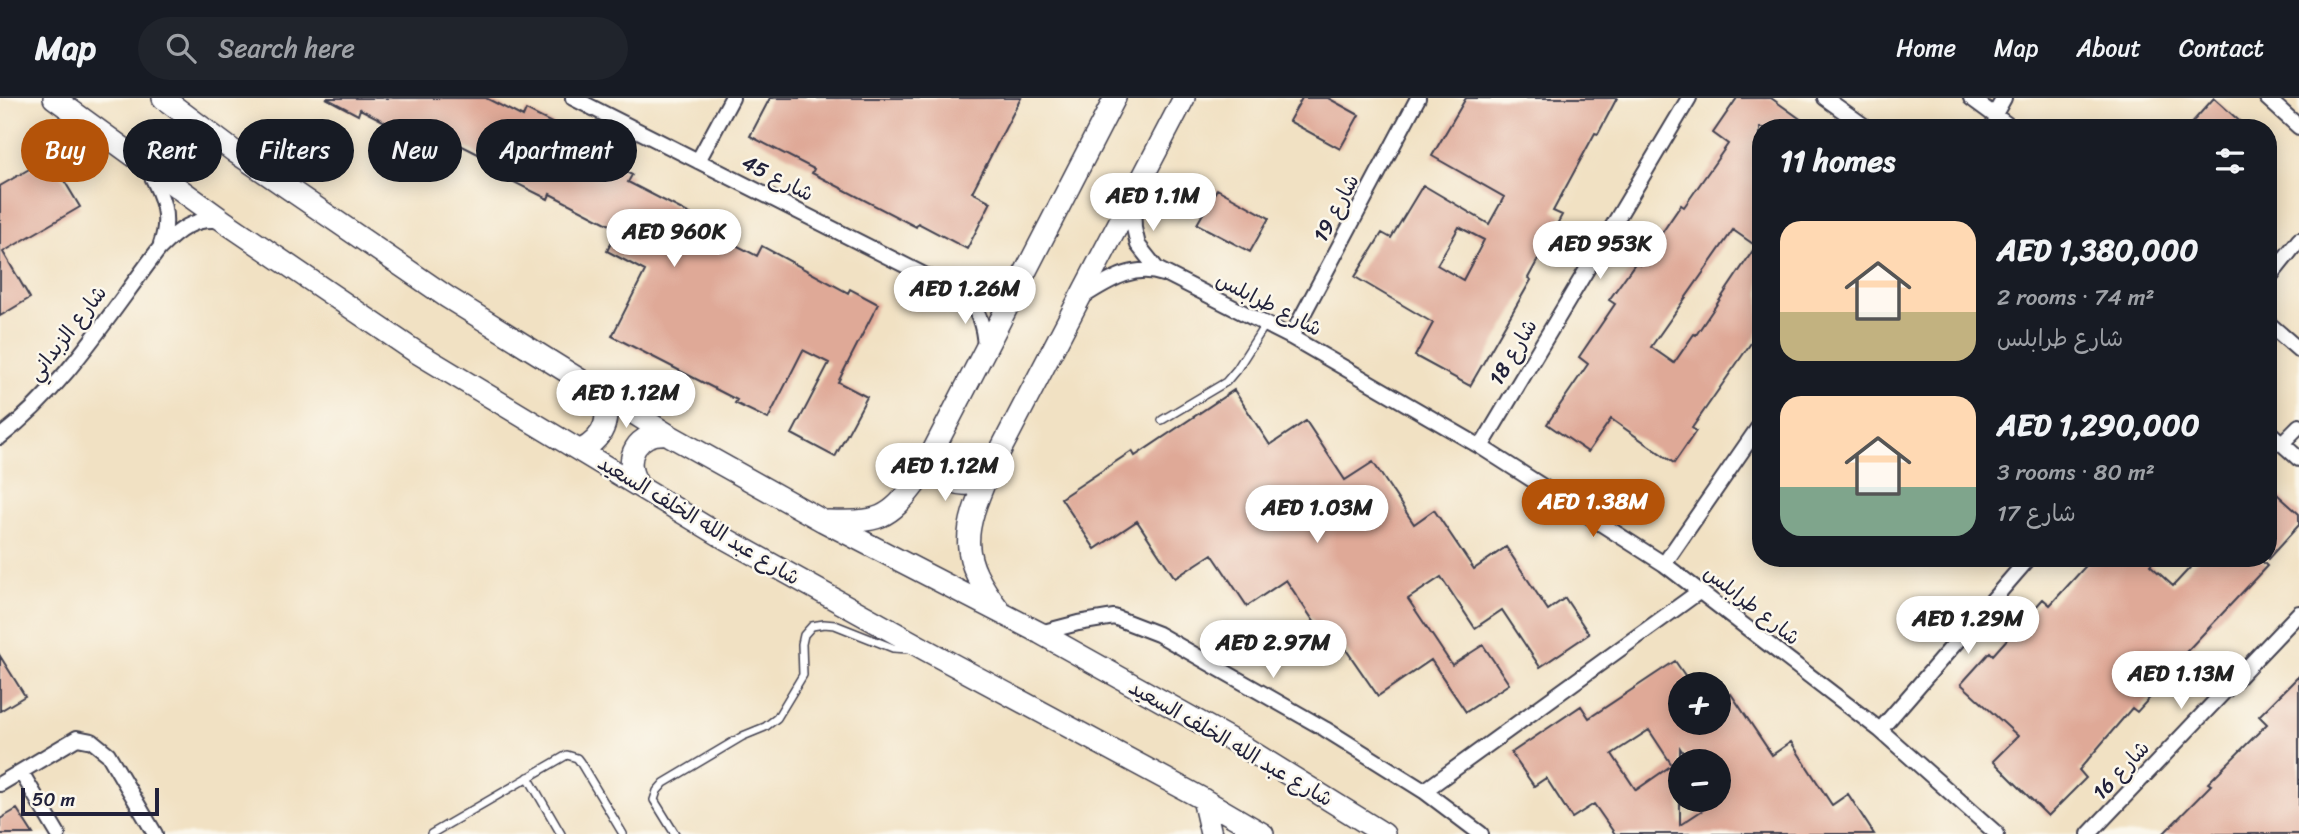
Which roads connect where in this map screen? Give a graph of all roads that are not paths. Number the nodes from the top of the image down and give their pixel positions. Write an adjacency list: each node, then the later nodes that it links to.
1 (54, 98): 17 (main road, شارع عبد الله الخلف السعيد)
2 (163, 98): 35 (main road, شارع عبد الله الخلف السعيد)
3 (573, 98): 18 (street, شارع 45)
4 (732, 98): 18 (street)
5 (1115, 98): 27 (main road)
6 (1184, 98): 21 (main road)
7 (1418, 98): 32 (street, شارع 19)
8 (1689, 98): 43 (street, شارع 18)
9 (1971, 98): 13 (street)
10 (2004, 98): 13 (street)
11 (2267, 98): 16 (street)
12 (1833, 100): 14 (street)
13 (1995, 114): 15 (street)
14 (1856, 119)
15 (2001, 119)
16 (2299, 127)
17 (123, 149)
18 (698, 161): 28 (street, شارع 45)
19 (155, 182): 24 (street, شارع الزبداني)
20 (169, 182): 22 (main road, شارع عبد الله الخلف السعيد)
21 (1133, 195): 26 (street, شارع طرابلس); 29 (main road)
22 (225, 222): 24 (street, شارع الزبداني); 44 (main road, شارع عبد الله الخلف السعيد)
23 (2299, 240): 25 (street)
24 (159, 249): 39 (street, شارع الزبداني)
25 (2277, 268)
26 (1168, 276): 29 (street, شارع طرابلس); 30 (street, شارع طرابلس)
27 (1019, 282): 28 (street, شارع 45); 33 (main road)
28 (964, 295): 33 (street)
29 (1079, 299): 47 (main road)
30 (1265, 324): 32 (street, شارع طرابلس); 36 (lane)
31 (2277, 331): 34 (street)
32 (1291, 337): 43 (street, شارع طرابلس)
33 (985, 348): 45 (main road)
34 (2299, 350)
35 (597, 391): 38 (main road, شارع عبد الله الخلف السعيد); 44 (main road)
36 (1162, 420)
37 (2299, 426): 42 (street)
38 (667, 434): 48 (main road); 49 (main road, شارع عبد الله الخلف السعيد)
39 (0, 437)
40 (1752, 437): 50 (street)
41 (2277, 438): 42 (street)
42 (2283, 442): 46 (street)
43 (1481, 447): 50 (street, شارع طرابلس)
44 (581, 450): 48 (main road, شارع عبد الله الخلف السعيد)
45 (931, 457): 47 (main road); 49 (main road)
46 (2299, 459)
47 (987, 478): 54 (main road)
48 (636, 483): 56 (main road, شارع عبد الله الخلف السعيد)
49 (823, 521): 54 (main road, شارع عبد الله الخلف السعيد)
50 (1664, 564): 52 (street, شارع طرابلس)
51 (2021, 567): 57 (street)
52 (1700, 591): 57 (street, شارع طرابلس); 61 (street)
53 (2299, 613): 74 (street, شارع 16)
54 (1003, 615): 55 (main road, شارع عبد الله الخلف السعيد)
55 (1040, 634): 61 (street); 71 (main road, شارع عبد الله الخلف السعيد)
56 (926, 650): 62 (main road, شارع عبد الله الخلف السعيد); 68 (lane)
57 (1880, 730): 73 (street, شارع طرابلس)
58 (21, 772): 60 (street); 63 (street); 64 (street)
59 (528, 777): 65 (lane); 66 (lane); 67 (lane)
60 (0, 784)
61 (1424, 791): 72 (street)
62 (1203, 799): 69 (main road); 70 (main road, شارع عبد الله الخلف السعيد)
63 (58, 834)
64 (155, 834)
65 (431, 834)
66 (561, 834)
67 (623, 834)
68 (675, 834)
69 (1210, 834)
70 (1263, 834)
71 (1384, 834)
72 (1481, 834)
73 (1997, 834)
74 (2089, 834)

